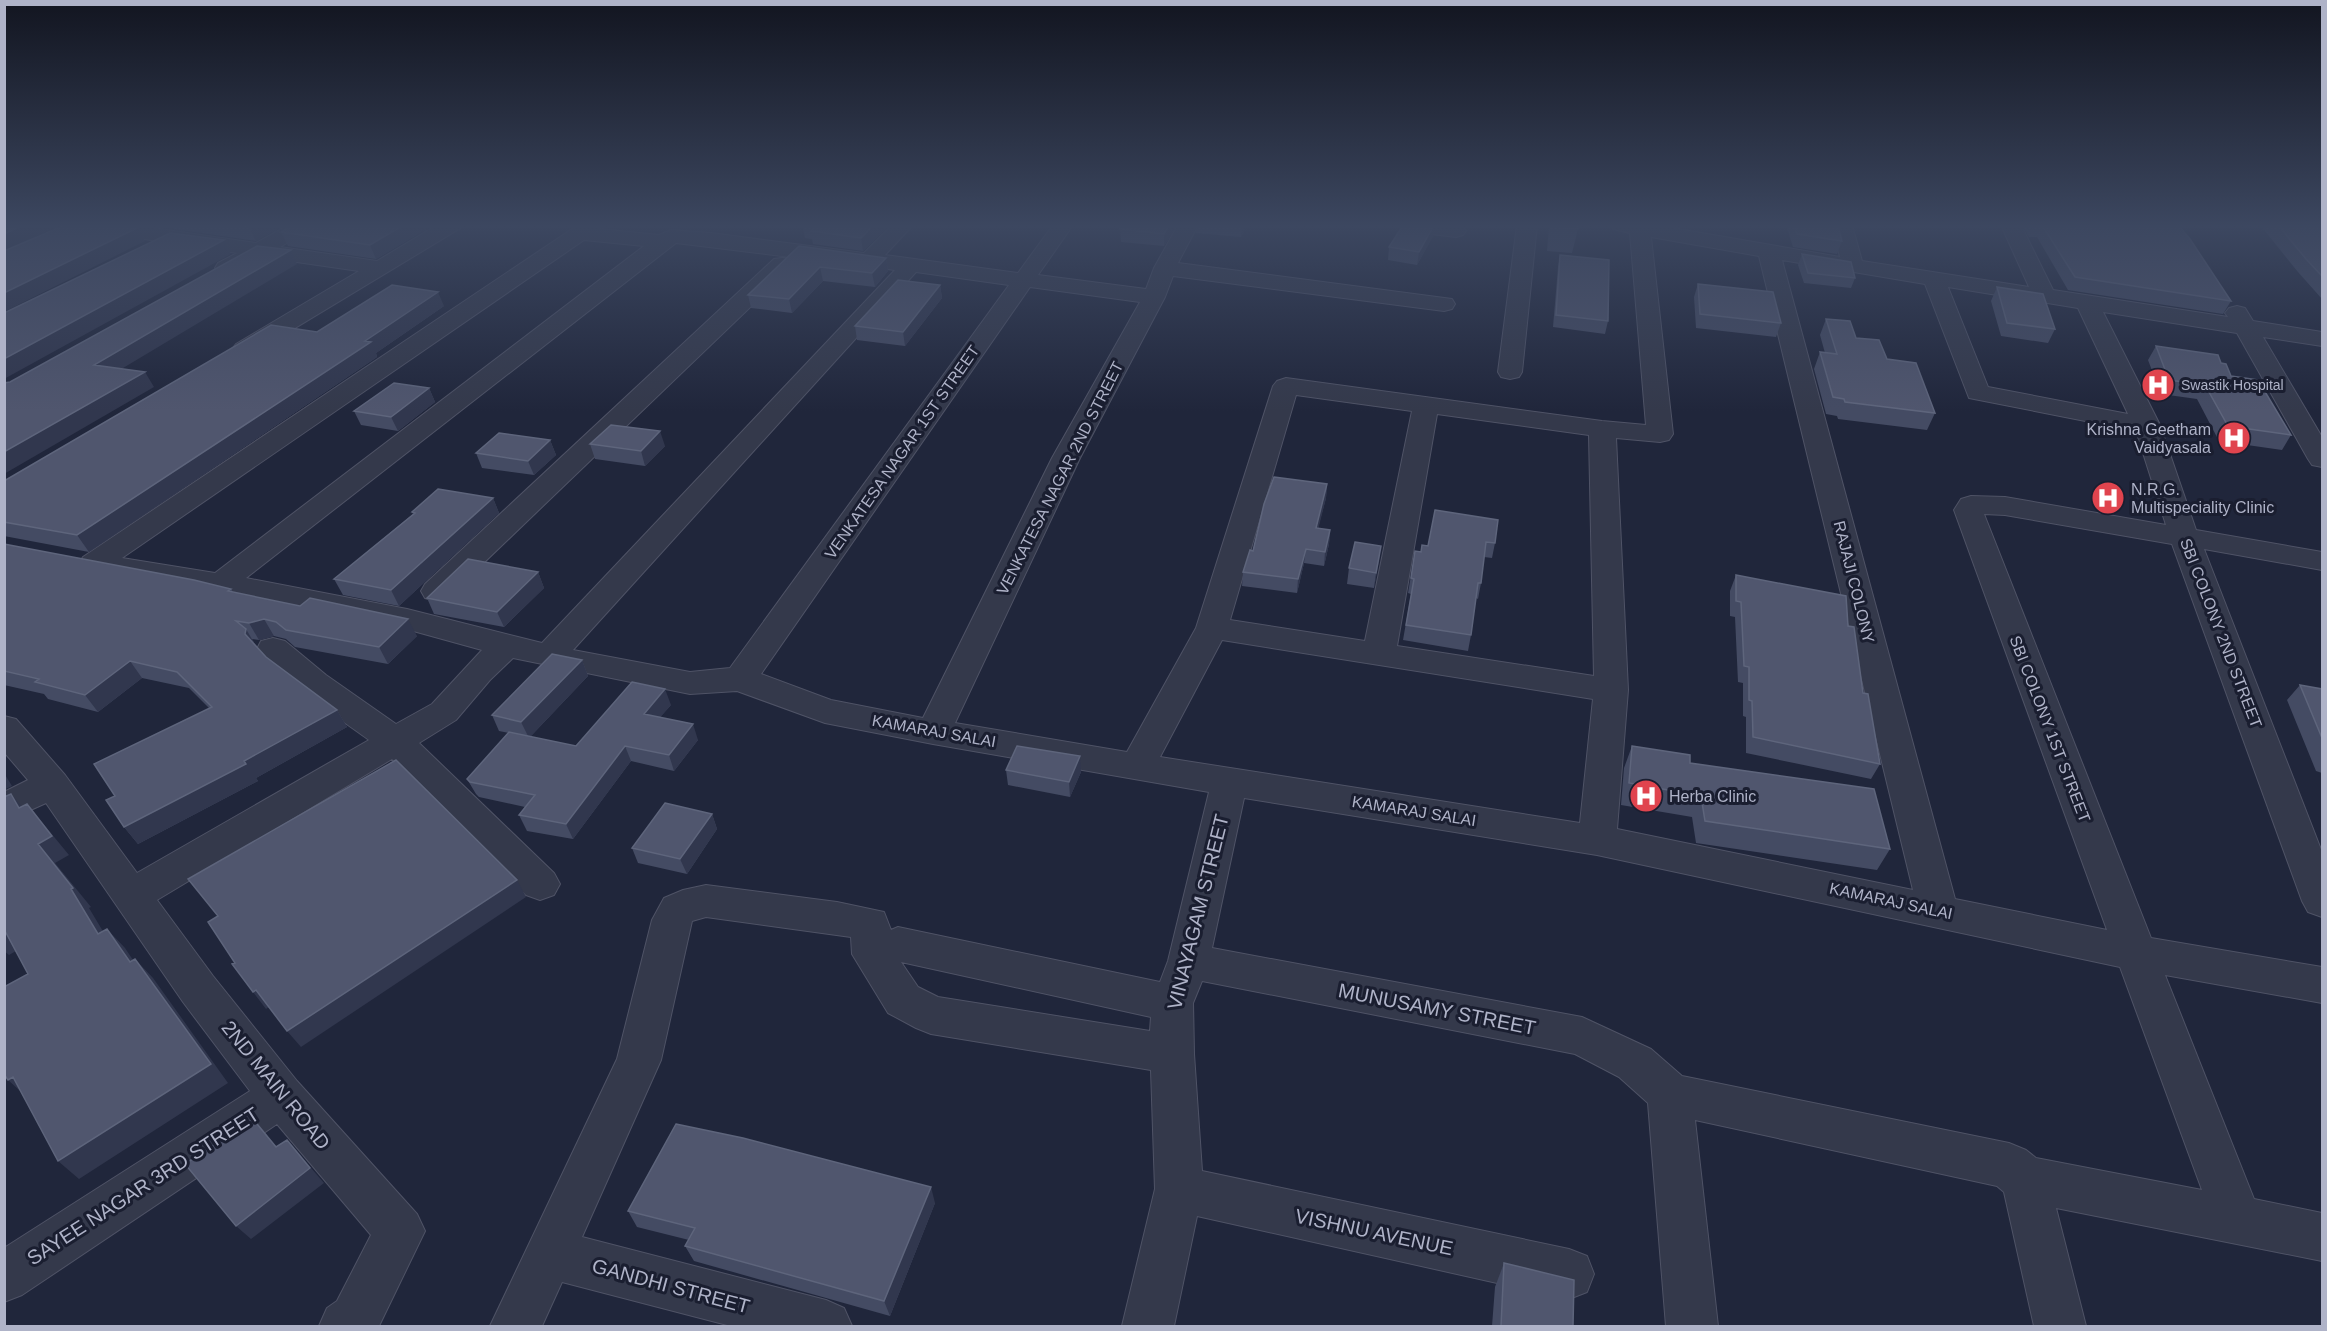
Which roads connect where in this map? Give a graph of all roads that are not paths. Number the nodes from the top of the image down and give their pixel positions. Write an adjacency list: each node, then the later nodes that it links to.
1 (349, 287): 23 (street)
2 (498, 287): 31 (street, KAMARAJ SALAI)
3 (605, 287): 31 (street)
4 (757, 287): 32 (street)
5 (890, 287): 37 (street)
6 (1019, 287): 38 (street, VENKATESA NAGAR 1ST STREET)
7 (1078, 287): 17 (street)
8 (1158, 287): 17 (street, VENKATESA NAGAR 2ND STREET)
9 (1313, 287): 20 (street)
10 (1520, 287): 24 (street)
11 (1639, 287): 27 (street)
12 (1778, 287): 51 (street, RAJAJI COLONY)
13 (1937, 287): 26 (street)
14 (1990, 287): 16 (street)
15 (2040, 287): 16 (street)
16 (2044, 295): 19 (street)
17 (1154, 297): 41 (street, VENKATESA NAGAR 2ND STREET)
18 (2227, 298): 21 (street)
19 (2086, 301): 21 (street); 26 (street, SBI COLONY 2ND STREET)
20 (1444, 304)
21 (2245, 326): 22 (street); 28 (street)
22 (2322, 339)
23 (229, 358)
24 (1510, 372)
25 (1426, 405): 27 (street); 33 (street); 36 (street)
26 (2147, 425): 29 (street, SBI COLONY 2ND STREET)
27 (1602, 429): 39 (street)
28 (2322, 459)
29 (2184, 537): 30 (street); 50 (street, SBI COLONY 2ND STREET); 52 (street, SBI COLONY 1ST STREET)
30 (2322, 561)
31 (221, 583): 32 (street, KAMARAJ SALAI)
32 (407, 619): 34 (street, KAMARAJ SALAI)
33 (1212, 628): 36 (street); 43 (street)
34 (507, 645): 37 (street, KAMARAJ SALAI); 42 (street)
35 (273, 649): 42 (street)
36 (1379, 654): 39 (street)
37 (549, 656): 38 (street, KAMARAJ SALAI)
38 (740, 679): 41 (street, KAMARAJ SALAI)
39 (1611, 690): 47 (street)
40 (4, 728): 45 (street, 2ND MAIN ROAD)
41 (933, 732): 43 (street, KAMARAJ SALAI)
42 (395, 741): 48 (street); 49 (street)
43 (1137, 767): 44 (street, KAMARAJ SALAI)
44 (1229, 782): 47 (street, KAMARAJ SALAI); 54 (street, VINAYAGAM STREET)
45 (52, 784): 46 (street); 49 (street, 2ND MAIN ROAD)
46 (4, 808)
47 (1597, 840): 51 (street, KAMARAJ SALAI)
48 (540, 884)
49 (131, 896): 59 (street, 2ND MAIN ROAD)
50 (2322, 901)
51 (1938, 911): 52 (street, KAMARAJ SALAI)
52 (2136, 953): 55 (street, KAMARAJ SALAI); 62 (street, SBI COLONY 1ST STREET)
53 (873, 954): 56 (street); 57 (street); 64 (street)
54 (1189, 961): 56 (street, VINAYAGAM STREET); 58 (street, MUNUSAMY STREET)
55 (2322, 985)
56 (1172, 1003): 57 (street, VINAYAGAM STREET)
57 (1172, 1054): 61 (street, VINAYAGAM STREET)
58 (1670, 1094): 60 (street); 71 (street)
59 (281, 1096): 66 (street, SAYEE NAGAR 3RD STREET); 67 (street, 2ND MAIN ROAD)
60 (2025, 1179): 62 (street); 72 (street)
61 (1179, 1189): 65 (street, VISHNU AVENUE); 70 (street, VINAYAGAM STREET)
62 (2238, 1222): 63 (street)
63 (2322, 1237)
64 (551, 1254): 68 (street); 69 (street, GANDHI STREET)
65 (1569, 1274)
66 (4, 1277)
67 (345, 1326)
68 (516, 1326)
69 (826, 1326)
70 (1148, 1326)
71 (1692, 1326)
72 (2060, 1326)

